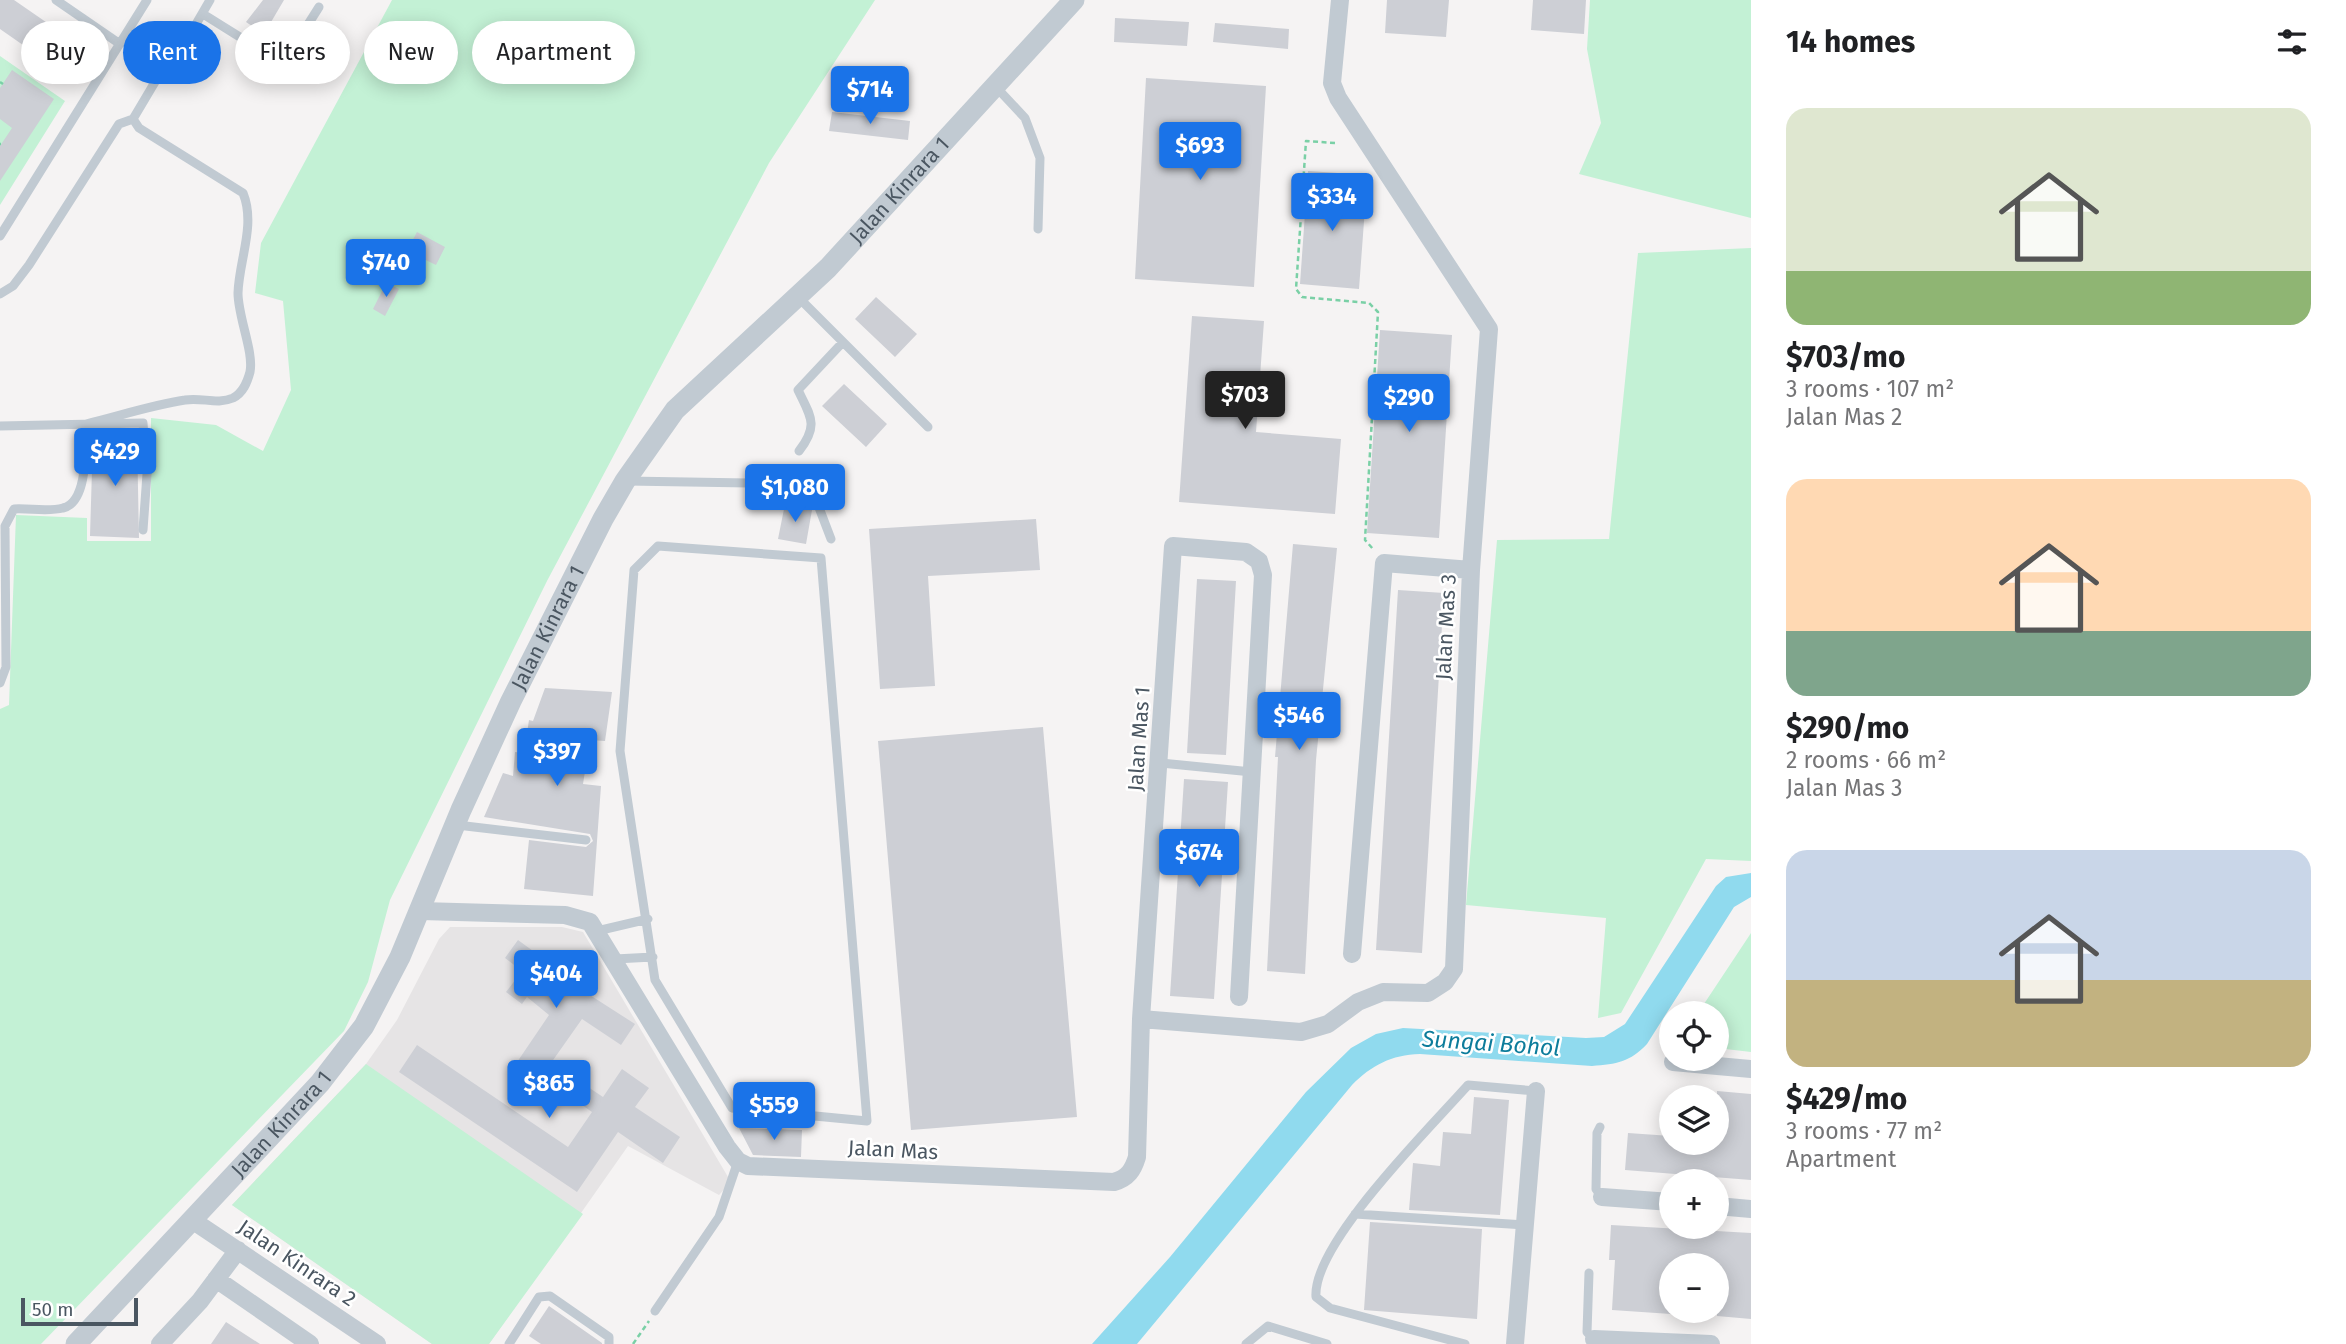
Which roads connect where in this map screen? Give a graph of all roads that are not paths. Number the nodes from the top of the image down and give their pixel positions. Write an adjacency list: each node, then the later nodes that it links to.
1 (56, 0): 11 (lane)
2 (147, 0): 8 (lane)
3 (210, 0): 7 (lane)
4 (1074, 0): 13 (street, Jalan Kinrara 1)
5 (1340, 0): 27 (street, Jalan Mas 3)
6 (319, 7): 7 (lane)
7 (203, 13): 9 (lane)
8 (134, 21)
9 (198, 21)
10 (123, 40): 11 (lane)
11 (120, 44): 16 (lane)
12 (153, 84): 14 (lane)
13 (994, 85): 15 (lane); 18 (street, Jalan Kinrara 1)
14 (132, 119): 17 (lane); 20 (lane)
15 (1038, 229)
16 (0, 236)
17 (0, 294)
18 (798, 297): 19 (lane); 24 (street, Jalan Kinrara 1)
19 (843, 342): 22 (lane); 23 (lane)
20 (86, 424): 21 (lane); 25 (lane); 28 (lane)
21 (0, 426)
22 (929, 427)
23 (799, 451)
24 (625, 481): 26 (lane); 31 (street, Jalan Kinrara 1)
25 (144, 530)
26 (831, 539)
27 (1471, 570): 36 (street); 40 (street, Jalan Mas 3)
28 (0, 683)
29 (1161, 763): 30 (lane); 30 (street, Jalan Mas 1); 40 (street, Jalan Mas 1)
30 (1252, 772): 39 (street)
31 (455, 824): 32 (lane); 33 (street, Jalan Kinrara 1)
32 (586, 840)
33 (421, 911): 35 (street); 51 (street, Jalan Kinrara 1)
34 (648, 919): 35 (lane); 37 (lane); 37 (lane)
35 (597, 930): 38 (street)
36 (1352, 954)
37 (653, 957): 38 (lane)
38 (615, 959): 45 (street)
39 (1239, 997)
40 (1142, 1018): 45 (street, Jalan Mas)
41 (1729, 1067): 42 (street)
42 (1751, 1069)
43 (1536, 1091): 50 (lane); 52 (street)
44 (1600, 1127): 46 (lane)
45 (738, 1161): 56 (lane)
46 (1602, 1197): 47 (street)
47 (1659, 1201)
48 (1729, 1207): 49 (street)
49 (1751, 1209)
50 (1355, 1214): 52 (lane); 66 (lane)
51 (192, 1220): 53 (street, Jalan Kinrara 2); 58 (street, Jalan Kinrara 1)
52 (1525, 1225): 67 (street)
53 (238, 1250): 55 (street); 61 (street, Jalan Kinrara 2)
54 (1589, 1273): 57 (lane)
55 (216, 1279): 59 (street); 60 (street)
56 (655, 1311)
57 (1594, 1339): 68 (street)
58 (76, 1344)
59 (160, 1344)
60 (310, 1344)
61 (377, 1344)
62 (509, 1344): 63 (lane)
63 (609, 1344)
64 (1246, 1344): 65 (lane)
65 (1327, 1344)
66 (1465, 1344)
67 (1515, 1344)
68 (1711, 1344)

